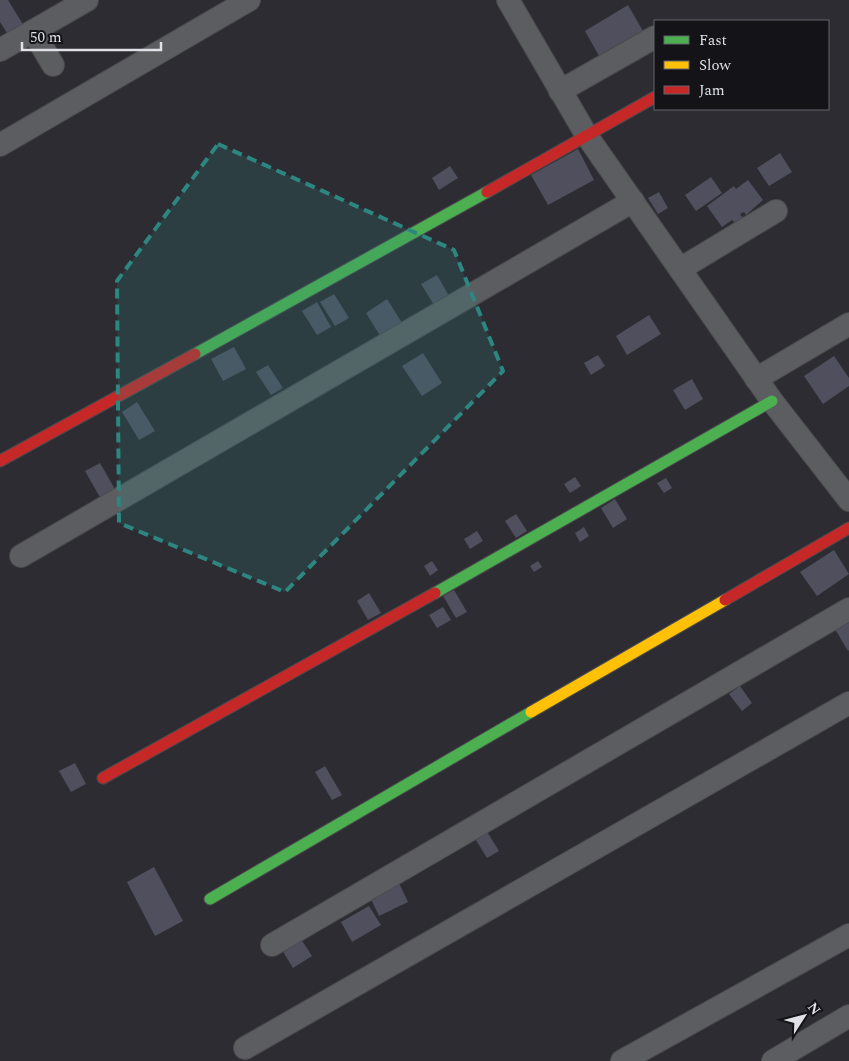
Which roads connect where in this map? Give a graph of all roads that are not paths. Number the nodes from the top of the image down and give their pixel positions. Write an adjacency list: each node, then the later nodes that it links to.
1 (87, 0): 4 (street)
2 (250, 0): 11 (street)
3 (508, 0): 8 (street)
4 (33, 31): 6 (street); 7 (street)
5 (654, 38): 8 (street)
6 (0, 50)
7 (53, 65)
8 (560, 91): 10 (street)
9 (654, 98): 10 (street)
10 (588, 136): 12 (street); 18 (street)
11 (0, 145)
12 (633, 201): 14 (street); 21 (street)
13 (776, 211): 14 (street)
14 (680, 269): 16 (street)
15 (849, 324): 16 (street)
16 (756, 379): 17 (street)
17 (772, 401): 19 (street); 24 (street)
18 (0, 461)
19 (849, 500)
20 (849, 528): 25 (street)
21 (21, 556)
22 (849, 609): 27 (street)
23 (849, 703): 29 (street)
24 (103, 778)
25 (210, 898)
26 (849, 935): 30 (street)
27 (272, 946)
28 (849, 1016): 31 (street)
29 (245, 1048)
30 (622, 1061)
31 (773, 1061)

